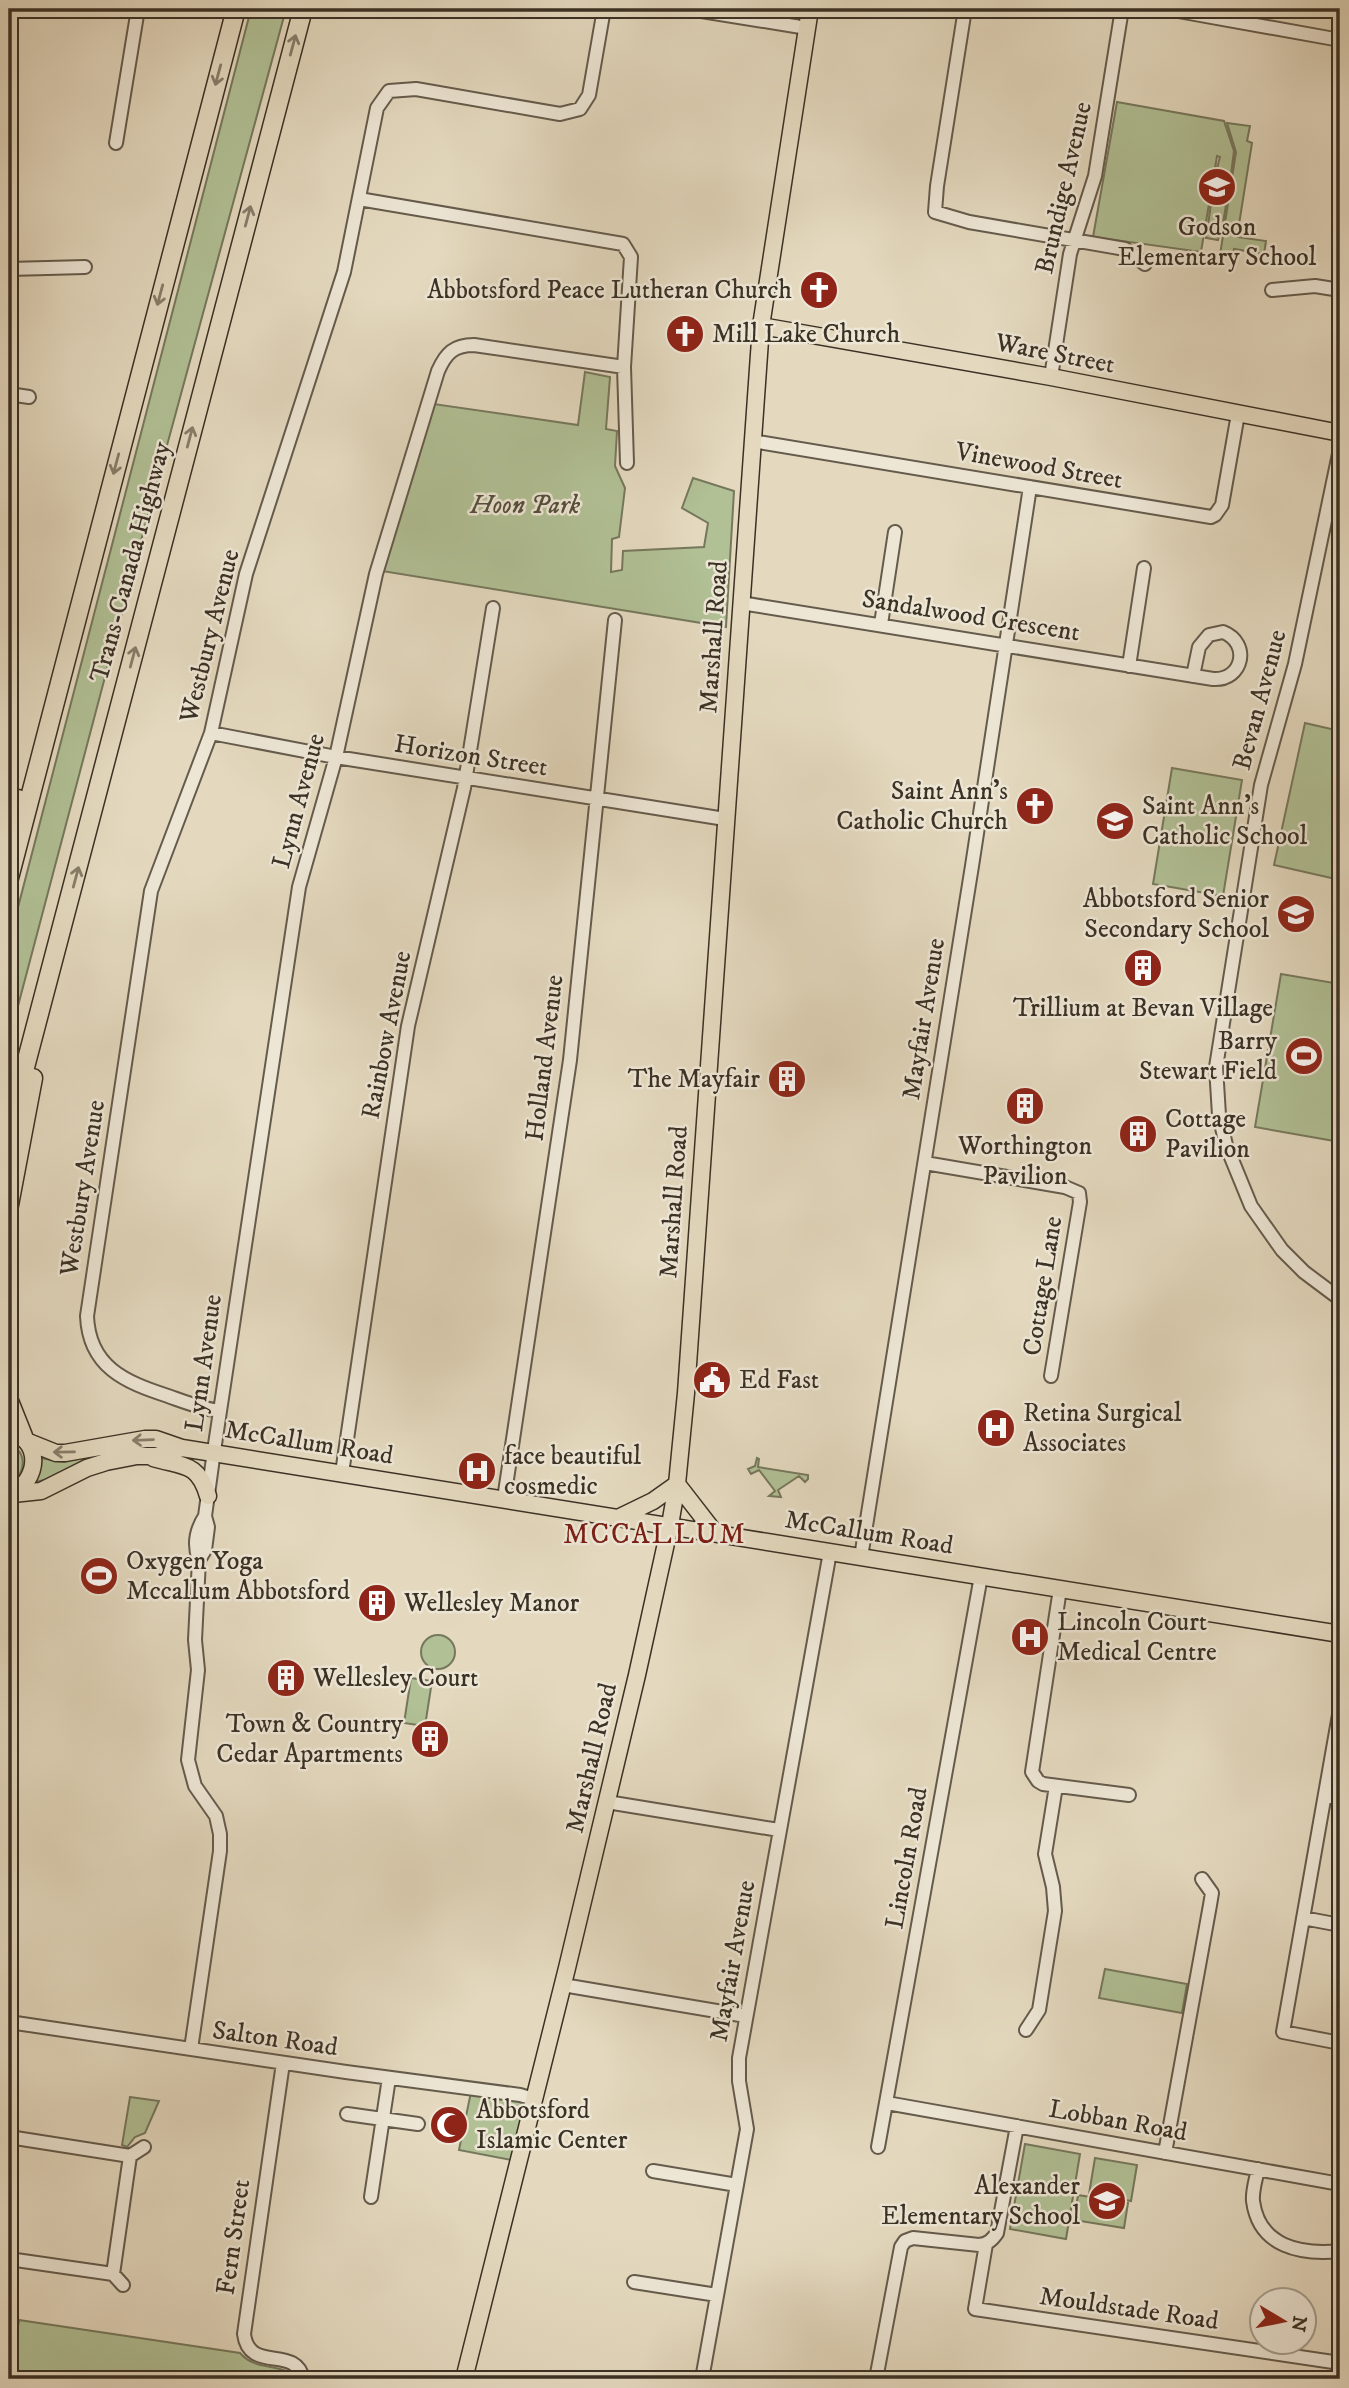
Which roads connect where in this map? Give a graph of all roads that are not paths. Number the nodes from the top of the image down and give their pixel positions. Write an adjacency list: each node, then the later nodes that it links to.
1 (138, 9): 12 (street)
2 (236, 9): 38 (highway, Trans-Canada Highway, one-way to 38)
3 (303, 9): 48 (highway, Trans-Canada Highway, one-way to 3)
4 (604, 9): 13 (street, Westbury Avenue)
5 (689, 9): 10 (street)
6 (810, 9): 10 (main road, Marshall Road)
7 (965, 9): 14 (street)
8 (1122, 9): 14 (street, Brundige Avenue)
9 (1167, 9): 11 (street)
10 (807, 28): 20 (main road, Marshall Road)
11 (1340, 40)
12 (116, 143)
13 (359, 199): 21 (street); 41 (street, Westbury Avenue)
14 (1074, 240): 15 (street); 22 (street, Brundige Avenue)
15 (1145, 264)
16 (85, 267): 17 (street)
17 (9, 269)
18 (1272, 290): 19 (street)
19 (1340, 290)
20 (761, 326): 22 (main road, Ware Street); 27 (main road, Marshall Road)
21 (624, 367): 29 (street); 42 (street, Lynn Avenue)
22 (1051, 377): 25 (main road, Ware Street)
23 (9, 394): 24 (street)
24 (29, 397)
25 (1238, 414): 26 (main road, Ware Street); 30 (street, Vinewood Street)
26 (1340, 432)
27 (752, 440): 30 (street, Vinewood Street); 33 (main road, Marshall Road)
28 (1340, 449): 52 (street, Bevan Avenue)
29 (627, 463)
30 (1030, 487): 37 (street, Mayfair Avenue)
31 (895, 532): 36 (street)
32 (1144, 568): 39 (street)
33 (741, 603): 36 (street, Sandalwood Crescent); 45 (main road, Marshall Road)
34 (493, 608): 43 (street, Rainbow Avenue)
35 (615, 621): 44 (street, Holland Avenue)
36 (881, 624): 37 (street, Sandalwood Crescent)
37 (1006, 645): 39 (street, Sandalwood Crescent); 50 (street, Mayfair Avenue)
38 (65, 657): 46 (highway); 47 (highway, Trans-Canada Highway)
39 (1129, 666): 40 (street, Sandalwood Crescent)
40 (1193, 676): 40 (street, Sandalwood Crescent)
41 (211, 733): 42 (street, Horizon Street); 55 (street, Westbury Avenue)
42 (337, 757): 43 (street, Horizon Street); 55 (street, Lynn Avenue)
43 (466, 778): 44 (street, Horizon Street); 60 (street, Rainbow Avenue)
44 (596, 799): 45 (street, Horizon Street); 64 (street, Holland Avenue)
45 (725, 819): 61 (main road, Marshall Road)
46 (9, 826)
47 (9, 878)
48 (59, 943): 49 (highway, Trans-Canada Highway); 51 (highway)
49 (9, 1128)
50 (925, 1163): 53 (street, Cottage Lane); 69 (street, Mayfair Avenue)
51 (9, 1205)
52 (1340, 1299)
53 (1051, 1376)
54 (9, 1402): 56 (highway)
55 (220, 1411): 58 (street, Lynn Avenue)
56 (19, 1436): 57 (main road, McCallum Road, one-way to 56); 62 (main road)
57 (182, 1448): 58 (main road, McCallum Road); 59 (main road, McCallum Road)
58 (214, 1451): 60 (main road, McCallum Road); 63 (street, Lynn Avenue)
59 (147, 1457): 62 (main road, McCallum Road); 63 (main road)
60 (342, 1473): 64 (main road, McCallum Road)
61 (677, 1484): 65 (main road); 66 (main road, Marshall Road); 67 (main road)
62 (11, 1495)
63 (208, 1496): 88 (street, Lynn Avenue)
64 (503, 1499): 65 (main road, McCallum Road)
65 (620, 1517): 66 (main road, McCallum Road)
66 (670, 1525): 67 (main road, McCallum Road); 78 (main road, Marshall Road)
67 (715, 1533): 68 (main road, McCallum Road)
68 (830, 1552): 69 (main road, McCallum Road); 79 (street, Mayfair Avenue)
69 (861, 1557): 70 (main road, McCallum Road)
70 (981, 1576): 71 (main road, McCallum Road); 92 (street, Lincoln Road)
71 (1060, 1589): 72 (main road, McCallum Road); 74 (street)
72 (1340, 1634)
73 (1340, 1709): 76 (street)
74 (1056, 1786): 75 (street); 86 (street)
75 (1129, 1795)
76 (1325, 1795): 77 (street); 81 (street)
77 (1340, 1798)
78 (607, 1802): 79 (street); 83 (main road, Marshall Road)
79 (779, 1830): 84 (street, Mayfair Avenue)
80 (1204, 1882): 100 (street)
81 (1303, 1918): 82 (street); 87 (street)
82 (1340, 1925)
83 (563, 1985): 84 (street); 91 (main road, Marshall Road)
84 (746, 2016): 105 (street, Mayfair Avenue)
85 (9, 2022): 88 (street, Salton Road)
86 (1026, 2030)
87 (1340, 2043)
88 (191, 2049): 89 (street, Salton Road)
89 (283, 2063): 90 (street, Salton Road); 115 (street, Fern Street)
90 (389, 2078): 91 (street, Salton Road); 94 (street)
91 (534, 2099): 116 (main road, Marshall Road)
92 (887, 2103): 96 (street, Lobban Road); 99 (street, Lincoln Road)
93 (347, 2114): 94 (street)
94 (383, 2119): 95 (street); 106 (street)
95 (418, 2124)
96 (1017, 2126): 100 (street, Lobban Road); 107 (street)
97 (9, 2137): 101 (street)
98 (144, 2147): 101 (street)
99 (878, 2147)
100 (1165, 2153): 102 (street, Lobban Road)
101 (130, 2156): 110 (street)
102 (1258, 2169): 104 (street, Lobban Road); 108 (street)
103 (653, 2171): 105 (street)
104 (1340, 2184)
105 (737, 2185): 113 (street, Mayfair Avenue)
106 (371, 2197)
107 (986, 2244): 114 (street, Mouldstade Road); 118 (street)
108 (1340, 2250)
109 (9, 2259): 110 (street)
110 (113, 2274): 112 (street)
111 (634, 2282): 113 (street)
112 (123, 2285)
113 (717, 2295): 117 (street, Mayfair Avenue)
114 (1340, 2363)
115 (303, 2379)
116 (464, 2379)
117 (702, 2379)
118 (876, 2379)

